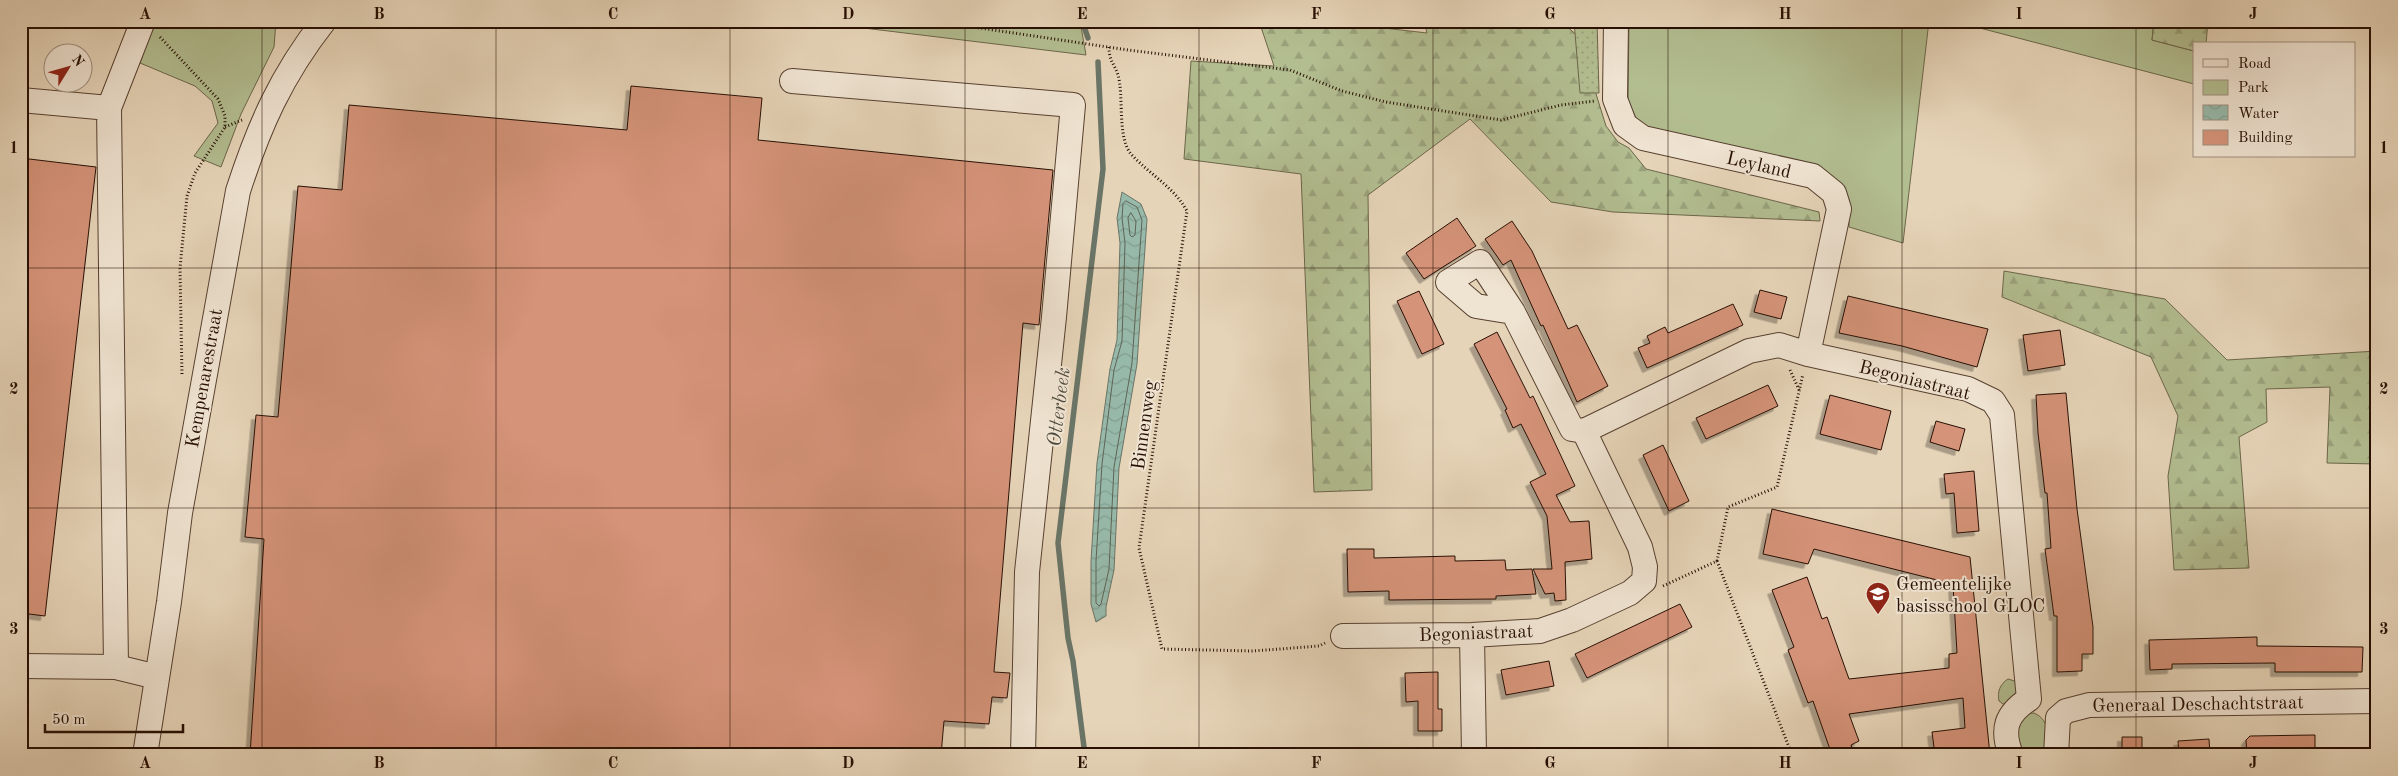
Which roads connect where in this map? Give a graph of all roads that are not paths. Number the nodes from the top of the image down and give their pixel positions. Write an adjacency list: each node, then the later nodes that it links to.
1 (324, 21): 14 (street, Kempenarestraat)
2 (1616, 21): 8 (street, Leyland)
3 (142, 24): 6 (street)
4 (792, 82): 19 (street)
5 (21, 100): 6 (street)
6 (109, 108): 13 (street)
7 (1513, 312): 9 (street)
8 (1808, 354): 9 (street, Begoniastraat); 15 (street, Begoniastraat)
9 (1584, 431): 10 (street, Begoniastraat)
10 (1472, 635): 11 (street, Begoniastraat); 20 (street)
11 (1343, 636)
12 (21, 666): 13 (street)
13 (116, 667): 14 (street)
14 (157, 677): 18 (street, Kempenarestraat)
15 (2029, 698): 17 (street); 21 (street)
16 (2377, 701): 17 (street, Generaal Deschachtstraat)
17 (2058, 718): 22 (street)
18 (145, 755)
19 (1024, 755)
20 (1474, 755)
21 (2012, 755)
22 (2056, 755)

